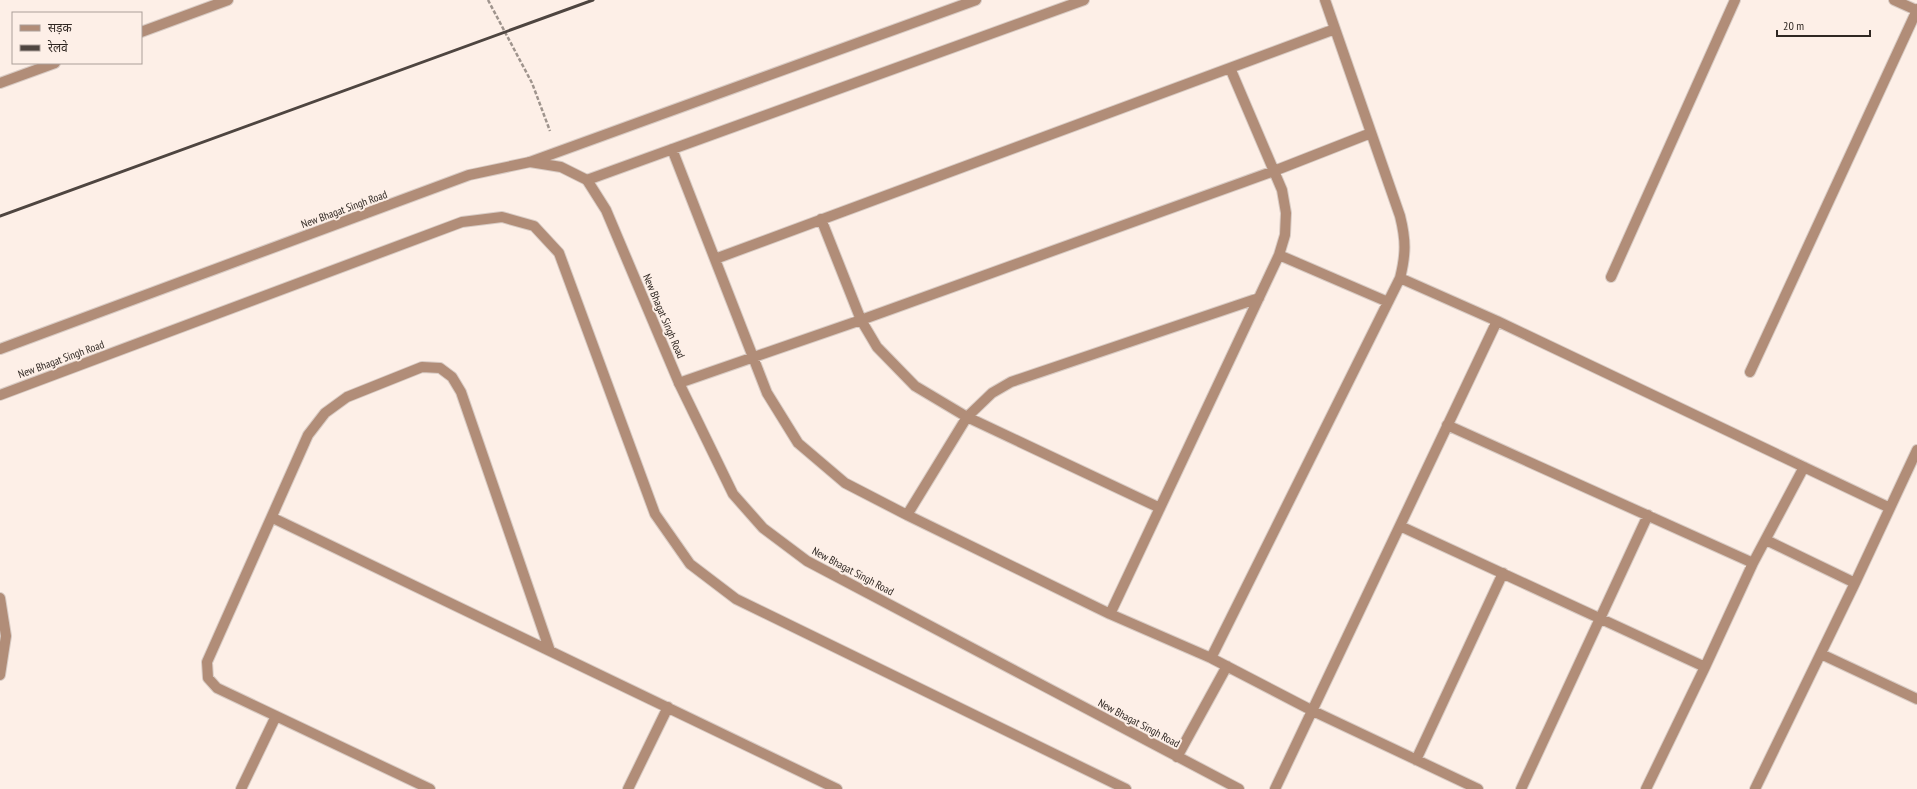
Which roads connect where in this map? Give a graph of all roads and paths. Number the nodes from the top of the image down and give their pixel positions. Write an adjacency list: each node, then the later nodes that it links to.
1 (228, 0): 10 (street)
2 (488, 0): 16 (path)
3 (976, 0): 16 (street)
4 (1084, 0): 15 (street)
5 (1325, 0): 9 (street)
6 (1735, 0): 23 (street)
7 (1894, 0): 8 (street)
8 (1917, 10): 31 (street)
9 (1335, 29): 12 (street); 14 (street)
10 (142, 32)
11 (52, 64): 13 (street)
12 (1230, 68): 18 (street); 20 (street)
13 (0, 83)
14 (1371, 133): 18 (street); 24 (street)
15 (672, 149): 19 (street); 22 (street)
16 (556, 152): 17 (street)
17 (530, 162): 19 (street, New Bhagat Singh Road); 29 (street, New Bhagat Singh Road)
18 (1274, 171): 21 (street); 27 (street)
19 (586, 180): 32 (street, New Bhagat Singh Road)
20 (821, 219): 22 (street); 27 (street)
21 (1279, 255): 25 (street); 26 (street)
22 (715, 259): 30 (street)
23 (1612, 277)
24 (1400, 278): 26 (street); 28 (street)
25 (1258, 298): 34 (street); 38 (street)
26 (1388, 302): 54 (street)
27 (862, 320): 30 (street); 34 (street)
28 (1497, 321): 35 (street); 37 (street)
29 (0, 349)
30 (754, 358): 32 (street); 40 (street)
31 (1750, 372)
32 (679, 383): 62 (street, New Bhagat Singh Road)
33 (0, 395): 68 (street, New Bhagat Singh Road)
34 (967, 417): 38 (street); 40 (street)
35 (1448, 425): 41 (street); 43 (street)
36 (1917, 450): 39 (street)
37 (1804, 467): 39 (street); 44 (street)
38 (1160, 508): 49 (street)
39 (1890, 508): 47 (street)
40 (907, 516): 49 (street)
41 (1648, 516): 45 (street); 50 (street)
42 (273, 518): 52 (street); 52 (street); 61 (street)
43 (1400, 526): 46 (street); 60 (street)
44 (1766, 540): 45 (street); 47 (street)
45 (1753, 562): 56 (street)
46 (1503, 573): 50 (street); 63 (street)
47 (1855, 583): 53 (street)
48 (0, 598): 51 (street)
49 (1110, 614): 54 (street)
50 (1600, 618): 56 (street); 72 (street)
51 (3, 637): 57 (street)
52 (550, 651): 59 (street)
53 (1821, 654): 58 (street); 74 (street)
54 (1211, 658): 55 (street)
55 (1227, 666): 60 (street); 62 (street)
56 (1706, 667): 73 (street)
57 (0, 675)
58 (1917, 699)
59 (668, 707): 66 (street); 67 (street)
60 (1313, 711): 63 (street); 70 (street)
61 (276, 716): 64 (street); 65 (street)
62 (1177, 757): 69 (street, New Bhagat Singh Road)
63 (1416, 760): 71 (street)
64 (241, 789)
65 (430, 789)
66 (628, 789)
67 (837, 789)
68 (1126, 789)
69 (1239, 789)
70 (1275, 789)
71 (1478, 789)
72 (1521, 789)
73 (1646, 789)
74 (1755, 789)

